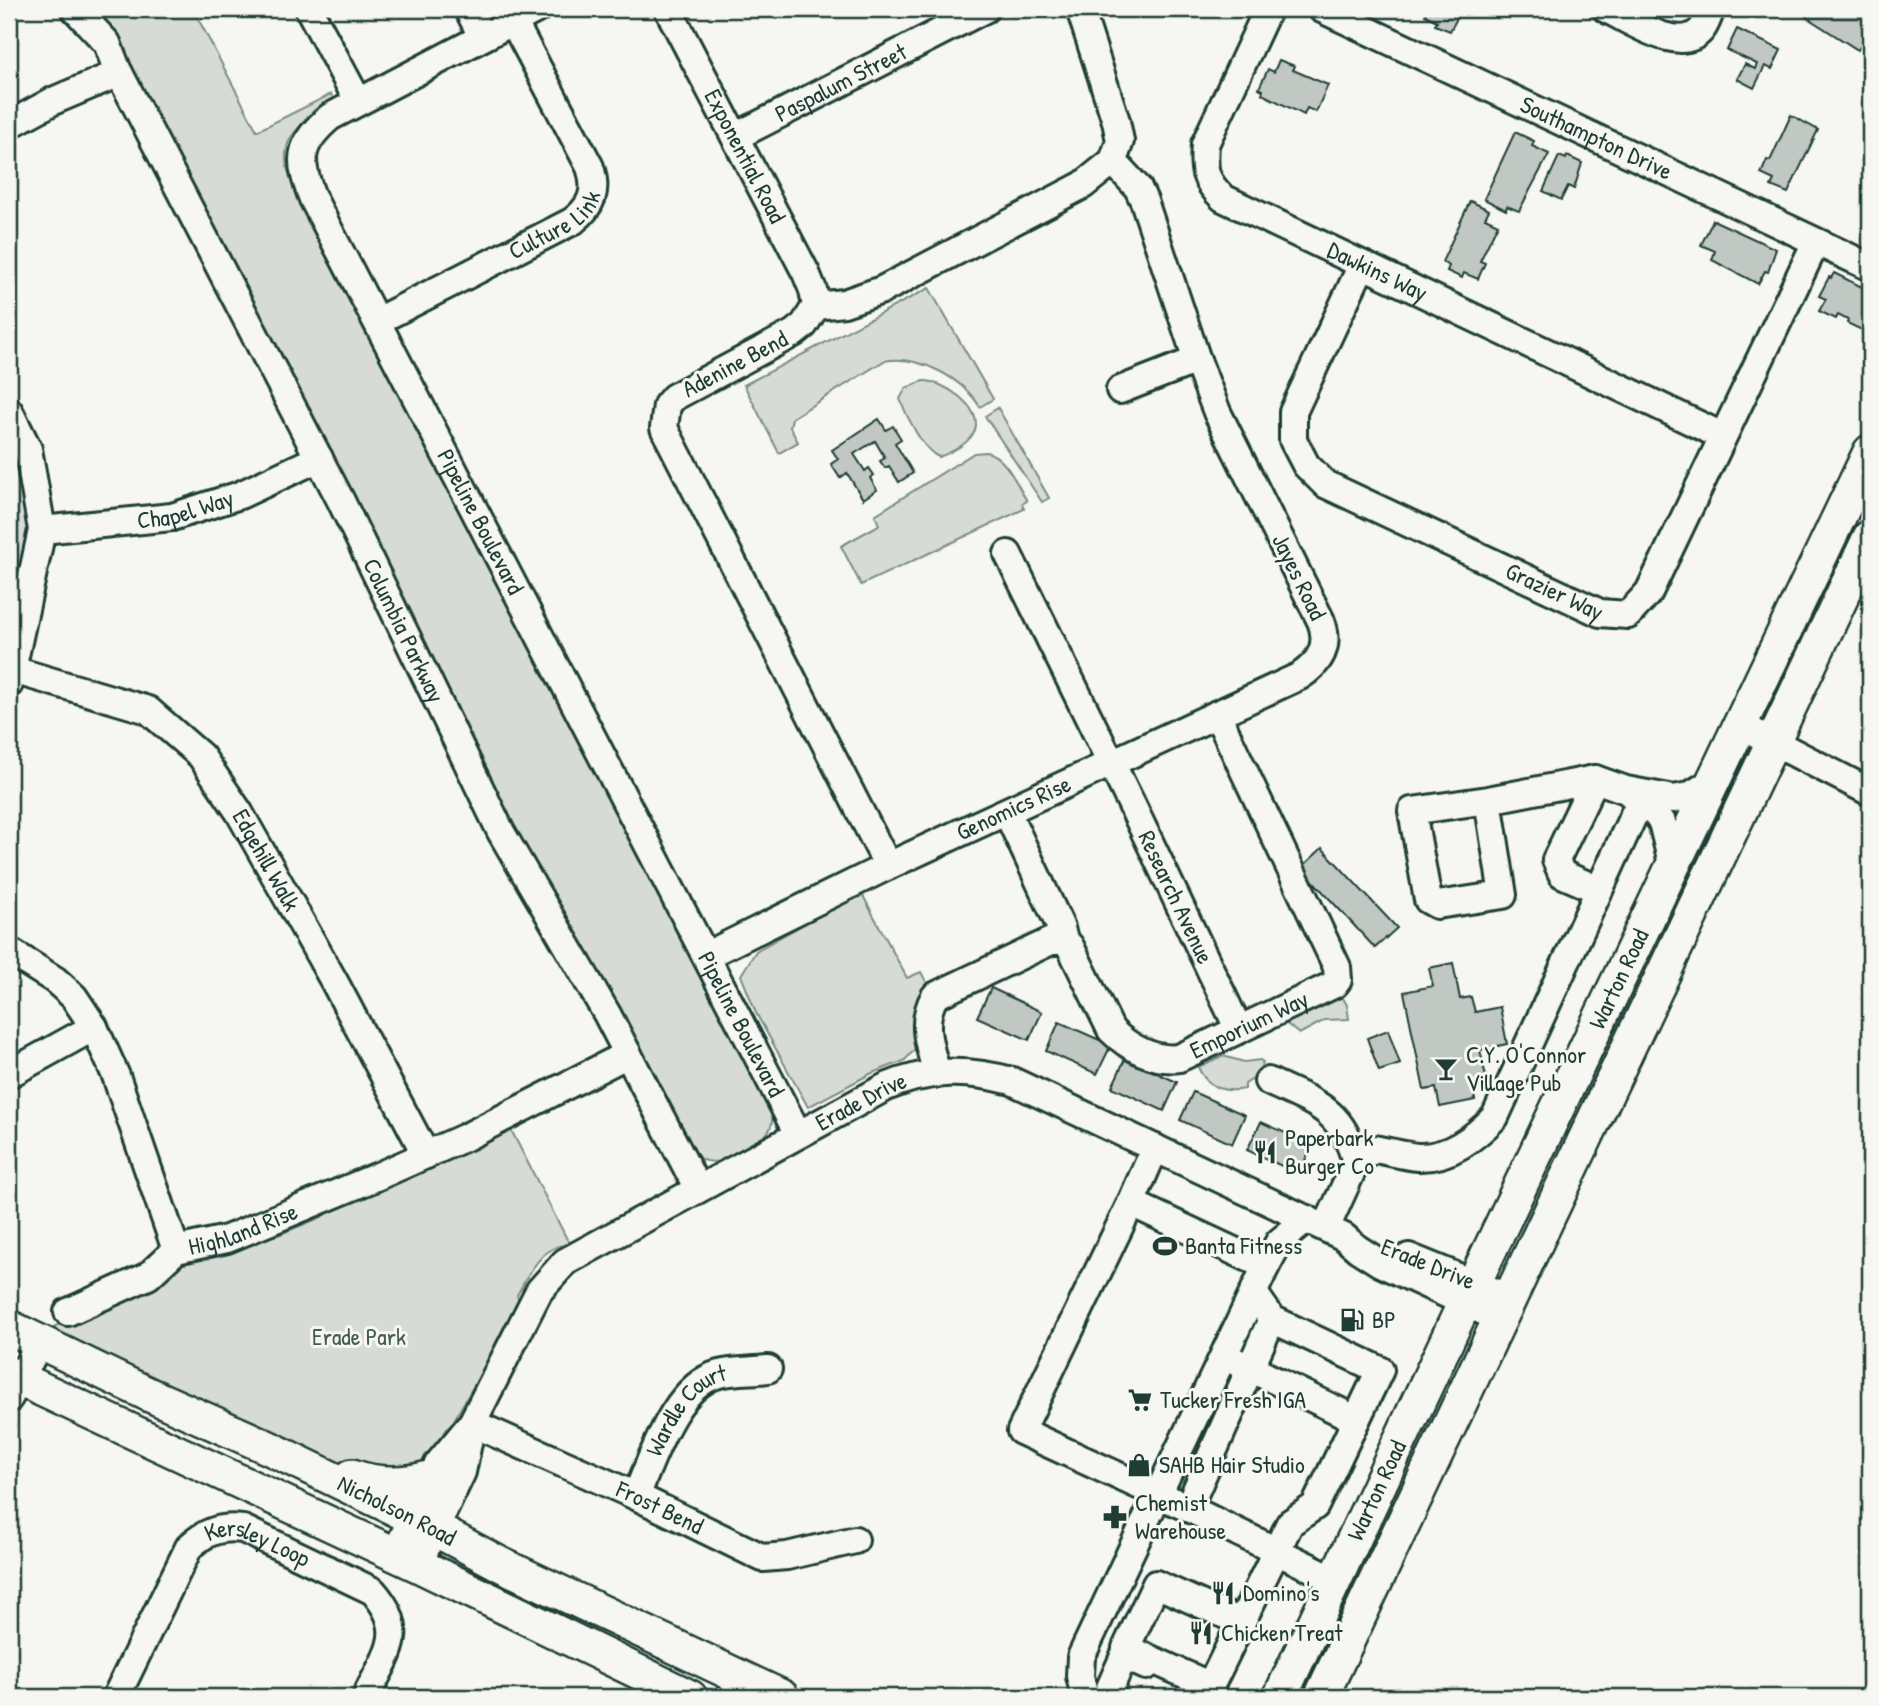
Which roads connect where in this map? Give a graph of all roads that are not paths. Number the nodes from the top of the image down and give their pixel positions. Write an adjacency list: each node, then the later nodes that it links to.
1 (57, 9): 15 (street, Columbia Parkway)
2 (75, 9): 15 (street, Columbia Parkway)
3 (309, 9): 16 (street)
4 (468, 9): 14 (street)
5 (537, 9): 13 (street, Pipeline Boulevard)
6 (668, 9): 18 (street, Exponential Road)
7 (985, 9): 18 (street, Paspalum Street)
8 (1080, 9): 19 (street)
9 (1268, 9): 21 (street, Dawkins Way)
10 (1322, 9): 20 (street, Southampton Drive)
11 (1606, 9): 12 (street)
12 (1712, 9)
13 (513, 20): 14 (street, Pipeline Boulevard); 24 (street, Culture Link)
14 (482, 36): 16 (street, Pipeline Boulevard)
15 (118, 71): 17 (street); 30 (street, Columbia Parkway)
16 (358, 101): 24 (street, Pipeline Boulevard)
17 (9, 125)
18 (735, 137): 23 (street, Exponential Road)
19 (1113, 161): 23 (street); 25 (street, Jayes Road)
20 (1816, 242): 22 (street, Southampton Drive); 28 (street, Grazier Way)
21 (1362, 265): 28 (street, Dawkins Way); 28 (street, Grazier Way)
22 (1870, 267)
23 (816, 306): 45 (street, Adenine Bend)
24 (377, 321): 50 (street, Pipeline Boulevard)
25 (1197, 360): 26 (street); 35 (street, Jayes Road)
26 (1120, 390)
27 (9, 411): 31 (street)
28 (1722, 436)
29 (1870, 452): 36 (main road, Warton Road)
30 (319, 458): 31 (street, Chapel Way); 53 (street, Columbia Parkway)
31 (42, 530): 34 (street)
32 (1870, 537): 37 (main road, Warton Road)
33 (1008, 554): 38 (street)
34 (11, 677): 59 (street, Edgehill Walk)
35 (1217, 714): 38 (street, Jayes Road); 52 (street, Emporium Way)
36 (1740, 725): 37 (street); 40 (main road, Warton Road)
37 (1775, 741): 41 (street); 68 (main road, Warton Road)
38 (1111, 763): 44 (street, Genomics Rise); 52 (street, Research Avenue)
39 (1595, 779): 42 (street); 43 (street); 47 (street)
40 (1715, 779): 42 (street); 46 (main road, Warton Road)
41 (1870, 792)
42 (1633, 795): 46 (street); 47 (street)
43 (1488, 800): 43 (street)
44 (1007, 812): 45 (street, Genomics Rise); 48 (street, Emporium Way)
45 (888, 866): 50 (street, Genomics Rise)
46 (1673, 867): 66 (main road, Warton Road)
47 (1599, 890): 60 (street)
48 (1063, 941): 52 (street, Emporium Way); 54 (street)
49 (9, 950): 51 (street, Highland Rise)
50 (707, 955): 57 (street, Pipeline Boulevard)
51 (94, 1027): 55 (street); 64 (street, Highland Rise)
52 (1239, 1030)
53 (628, 1054): 59 (street, Highland Rise); 61 (street, Columbia Parkway)
54 (937, 1073): 57 (street, Erade Drive); 58 (street, Erade Drive)
55 (9, 1074)
56 (1268, 1081): 60 (street)
57 (798, 1134): 61 (street, Erade Drive)
58 (1155, 1148): 62 (street); 63 (street, Erade Drive)
59 (426, 1155): 64 (street, Highland Rise)
60 (1356, 1162): 63 (street)
61 (698, 1189): 78 (street, Erade Drive)
62 (1131, 1203): 65 (street); 81 (street)
63 (1326, 1228): 65 (street); 66 (street, Erade Drive)
64 (176, 1250): 69 (street)
65 (1266, 1266): 67 (street)
66 (1469, 1292): 68 (street, Erade Drive); 88 (main road, Warton Road)
67 (1254, 1293): 70 (street); 73 (street)
68 (1505, 1309): 98 (main road, Warton Road)
69 (68, 1312)
70 (1272, 1319): 75 (street); 77 (street)
71 (9, 1329): 72 (main road, Nicholson Road)
72 (40, 1343): 76 (street); 79 (main road, Nicholson Road)
73 (1224, 1356): 75 (street); 81 (street)
74 (768, 1369): 82 (street, Wardle Court)
75 (1250, 1369): 77 (street); 83 (street)
76 (12, 1383): 87 (main road, Nicholson Road)
77 (1355, 1419): 86 (street)
78 (472, 1423): 80 (street, Erade Drive); 82 (street, Frost Bend); 84 (street, Erade Drive)
79 (267, 1447): 80 (main road); 84 (main road, Nicholson Road)
80 (432, 1477): 84 (street, Erade Drive)
81 (1159, 1494): 83 (street); 95 (street)
82 (636, 1496): 85 (street, Frost Bend)
83 (1188, 1508): 86 (street)
84 (423, 1523): 87 (street, Erade Drive); 94 (main road, Nicholson Road)
85 (855, 1540)
86 (1276, 1550): 88 (street); 89 (street)
87 (406, 1560): 93 (main road, Nicholson Road)
88 (1336, 1580): 97 (main road, Warton Road)
89 (1241, 1622): 90 (street); 90 (street)
90 (1208, 1692): 96 (street)
91 (116, 1697): 92 (street, Kersley Loop)
92 (366, 1697)
93 (690, 1697)
94 (782, 1697)
95 (1085, 1697)
96 (1106, 1697)
97 (1280, 1697)
98 (1321, 1697)

